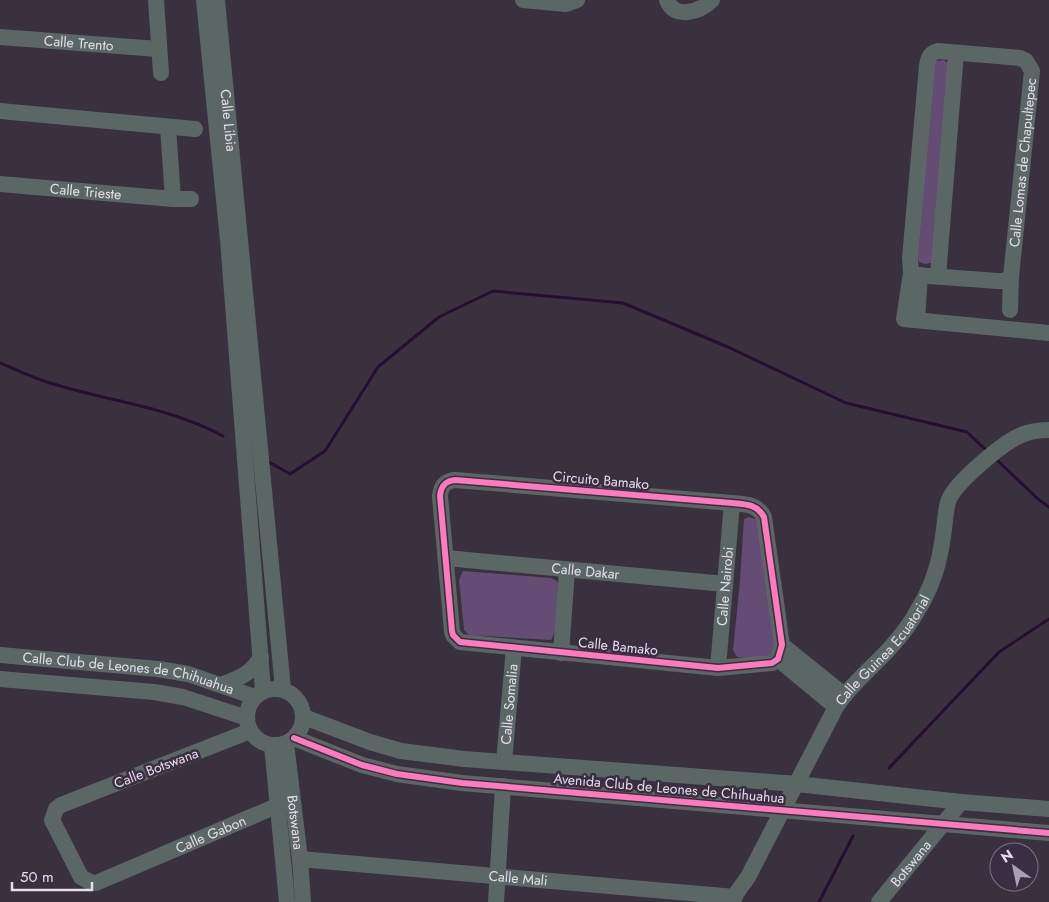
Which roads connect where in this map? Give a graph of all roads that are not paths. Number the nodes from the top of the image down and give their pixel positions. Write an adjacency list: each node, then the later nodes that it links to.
1 (156, 0): 9 (street)
2 (204, 0): 18 (street, Calle Libia)
3 (217, 0): 18 (street, Calle Libia)
4 (523, 0): 5 (street)
5 (577, 0)
6 (666, 0): 7 (street)
7 (712, 0)
8 (0, 37): 9 (street, Calle Trento)
9 (158, 49): 11 (street)
10 (956, 53): 19 (street, Calle Lomas de Chapultepec); 20 (street); 21 (street, Calle Lomas de Chapultepec)
11 (161, 73)
12 (0, 111): 13 (street)
13 (168, 127): 14 (street); 16 (street)
14 (195, 129)
15 (0, 184): 16 (street, Calle Trieste)
16 (172, 199): 17 (street, Calle Trieste)
17 (191, 199)
18 (234, 240): 34 (street); 38 (street)
19 (916, 274): 20 (street); 23 (street, Calle Lomas de Chapultepec)
20 (938, 276): 21 (street)
21 (1011, 277): 22 (street, Calle Lomas de Chapultepec)
22 (1010, 310)
23 (1049, 333)
24 (1049, 430): 40 (street, Calle Guinea Ecuatorial)
25 (444, 484): 26 (street, Circuito Bamako); 27 (street, Calle Bamako)
26 (732, 503): 29 (street, Calle Nairobi); 31 (street, Circuito Bamako)
27 (446, 558): 28 (street, Calle Dakar); 30 (street, Calle Bamako)
28 (567, 570): 29 (street, Calle Dakar); 32 (street)
29 (725, 584): 35 (street, Calle Nairobi)
30 (514, 648): 32 (street, Calle Bamako); 44 (street, Calle Somalia)
31 (780, 652): 35 (street, Calle Bamako); 40 (street)
32 (561, 653): 35 (street, Calle Bamako)
33 (0, 655): 37 (street, Calle Club de Leones de Chihuahua)
34 (261, 657): 37 (street); 39 (street)
35 (718, 668)
36 (0, 679): 42 (street, Calle Club de Leones de Chihuahua)
37 (223, 684): 39 (street, Calle Club de Leones de Chihuahua)
38 (283, 689): 39 (street); 41 (street)
39 (259, 694): 42 (street)
40 (840, 701): 45 (street, Calle Guinea Ecuatorial)
41 (304, 717): 43 (street); 44 (street, Avenida Club de Leones de Chihuahua)
42 (248, 724): 43 (street); 48 (street, Calle Botswana)
43 (284, 742): 46 (street, Avenida Club de Leones de Chihuahua); 49 (street, Botswana); 54 (street, Botswana)
44 (504, 762): 45 (street, Avenida Club de Leones de Chihuahua)
45 (797, 784): 47 (street, Avenida Club de Leones de Chihuahua); 51 (street, Calle Guinea Ecuatorial)
46 (503, 786): 51 (street, Avenida Club de Leones de Chihuahua); 55 (street)
47 (961, 802): 50 (street, Avenida Club de Leones de Chihuahua); 52 (street, Botswana)
48 (61, 805): 49 (street, Calle Gabon)
49 (279, 805): 56 (street, Botswana)
50 (1049, 809)
51 (782, 810): 52 (street, Avenida Club de Leones de Chihuahua); 57 (street, Calle Guinea Ecuatorial)
52 (943, 824): 53 (street, Avenida Club de Leones de Chihuahua); 61 (street, Botswana)
53 (1049, 833)
54 (300, 858): 55 (street, Calle Mali); 59 (street, Botswana)
55 (498, 876): 57 (street, Calle Mali); 60 (street)
56 (287, 898): 58 (street)
57 (733, 899)
58 (272, 902)
59 (303, 902)
60 (496, 902)
61 (879, 902)

